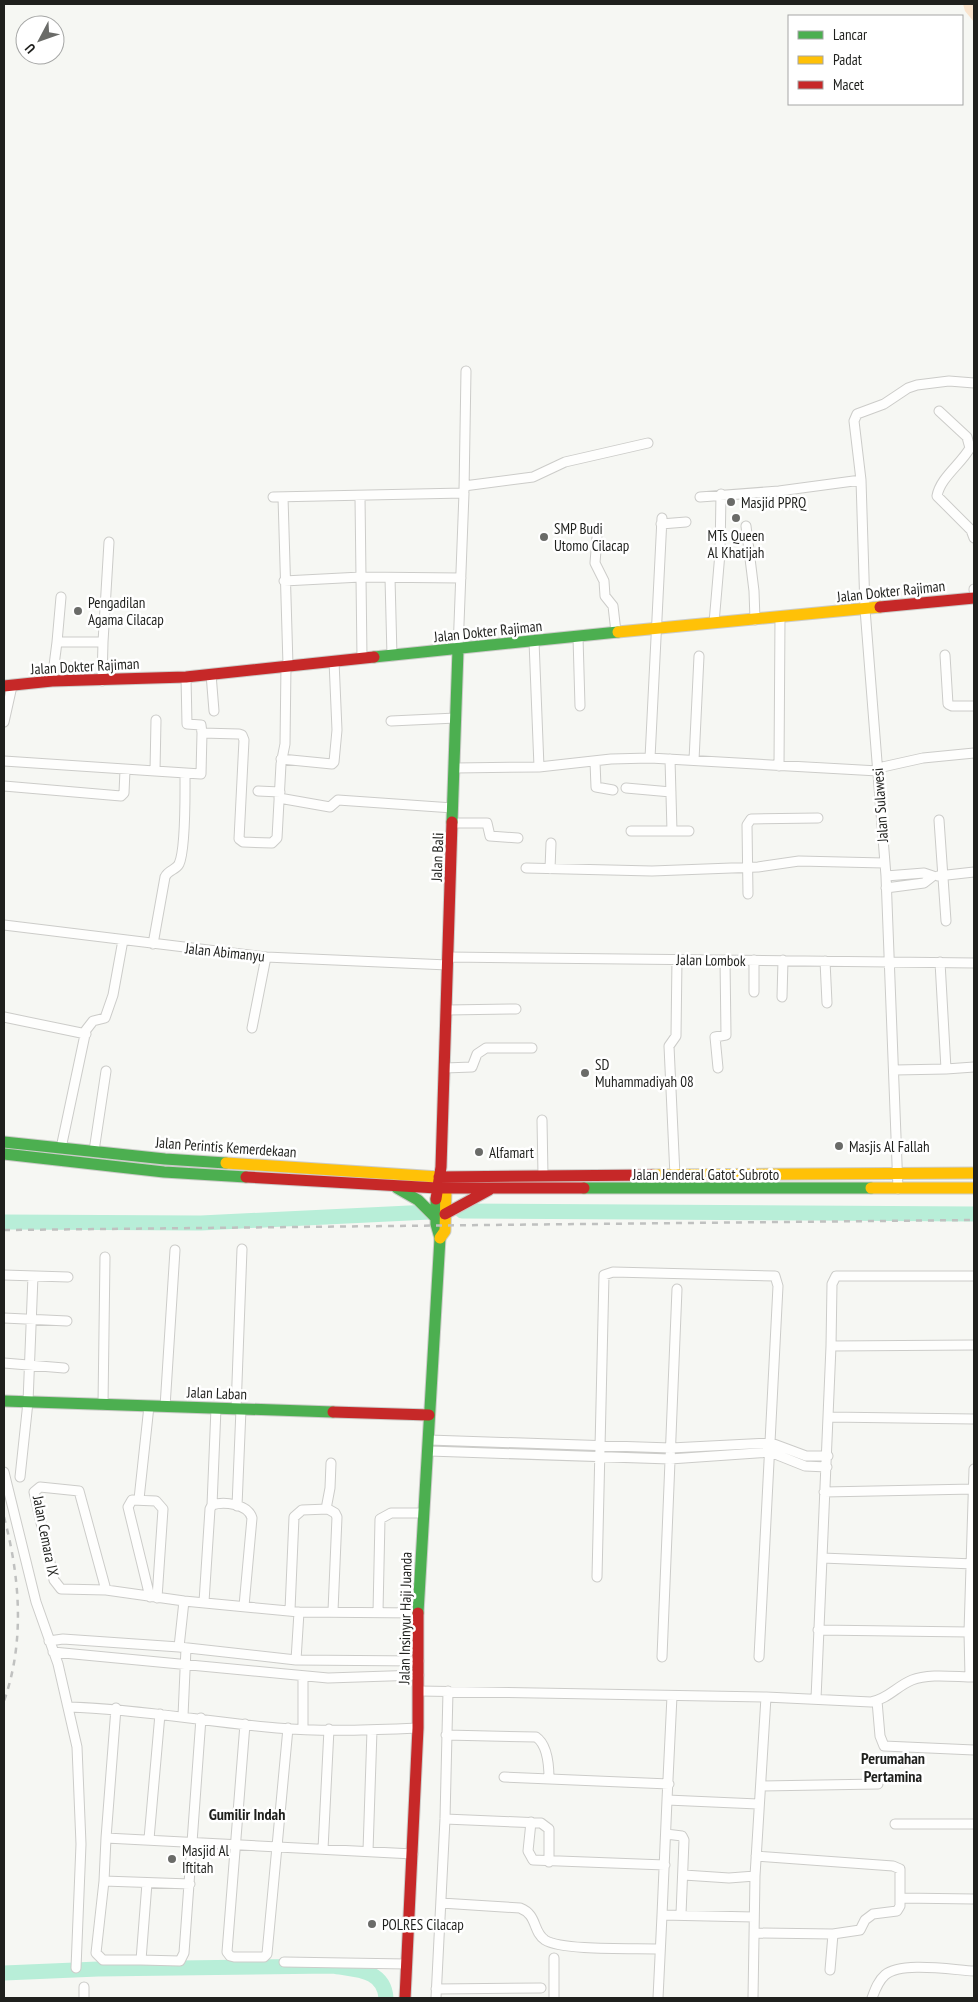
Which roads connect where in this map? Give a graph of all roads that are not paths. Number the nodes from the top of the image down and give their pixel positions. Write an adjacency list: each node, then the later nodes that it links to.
1 (466, 371): 6 (street, Jalan Bali)
2 (974, 383): 5 (street, Jalan Sulawesi)
3 (938, 412): 13 (street)
4 (648, 443): 6 (street)
5 (861, 480): 7 (street); 21 (street, Jalan Sulawesi)
6 (464, 489): 8 (street); 17 (street, Jalan Bali)
7 (721, 494): 9 (street); 24 (street)
8 (360, 497): 15 (street); 18 (street)
9 (700, 497)
10 (686, 522): 25 (street)
11 (746, 526): 23 (street)
12 (597, 537): 26 (street)
13 (974, 538)
14 (108, 542): 30 (street)
15 (361, 577): 16 (street); 18 (street); 35 (street)
16 (390, 578): 17 (street); 33 (street)
17 (461, 578): 31 (street, Jalan Bali)
18 (284, 581): 37 (street)
19 (61, 597): 29 (street)
20 (974, 598): 21 (street, Jalan Dokter Rajiman)
21 (865, 609): 22 (street, Jalan Dokter Rajiman); 61 (street, Jalan Sulawesi)
22 (780, 617): 23 (street, Jalan Dokter Rajiman); 59 (street)
23 (755, 620): 24 (street, Jalan Dokter Rajiman)
24 (714, 623): 25 (street, Jalan Dokter Rajiman)
25 (655, 629): 26 (street, Jalan Dokter Rajiman); 52 (street)
26 (616, 632): 27 (street, Jalan Dokter Rajiman)
27 (578, 637): 28 (street, Jalan Dokter Rajiman); 43 (street)
28 (534, 641): 31 (street, Jalan Dokter Rajiman); 58 (street)
29 (57, 642): 30 (street); 40 (street)
30 (103, 642): 41 (street)
31 (458, 650): 33 (street, Jalan Dokter Rajiman); 46 (street, Jalan Bali)
32 (945, 655): 44 (street)
33 (392, 656): 35 (street, Jalan Dokter Rajiman)
34 (699, 656): 55 (street)
35 (362, 658): 36 (street, Jalan Dokter Rajiman)
36 (334, 661): 37 (street, Jalan Dokter Rajiman); 54 (street)
37 (287, 665): 38 (street, Jalan Dokter Rajiman); 54 (street)
38 (211, 674): 39 (street, Jalan Dokter Rajiman); 45 (street)
39 (186, 677): 41 (street, Jalan Dokter Rajiman); 50 (street)
40 (52, 681): 41 (street, Jalan Dokter Rajiman); 42 (street, Jalan Dokter Rajiman)
41 (102, 681)
42 (8, 686): 49 (street)
43 (580, 706)
44 (974, 706)
45 (214, 711)
46 (456, 718): 48 (street); 60 (street, Jalan Bali)
47 (156, 720): 63 (street)
48 (391, 721)
49 (4, 722)
50 (202, 733): 64 (street); 70 (street)
51 (974, 753): 61 (street)
52 (650, 758): 53 (street); 57 (street)
53 (670, 758): 55 (street); 69 (street)
54 (281, 759): 70 (street)
55 (694, 760): 59 (street)
56 (4, 761): 62 (street)
57 (595, 762): 58 (street); 67 (street)
58 (539, 766): 60 (street)
59 (779, 766): 61 (street)
60 (455, 768): 71 (street, Jalan Bali)
61 (878, 769): 80 (street, Jalan Sulawesi)
62 (125, 770): 63 (street); 65 (street)
63 (155, 771): 64 (street)
64 (185, 774): 93 (street)
65 (4, 786)
66 (626, 788): 69 (street)
67 (613, 790)
68 (258, 791): 70 (street)
69 (671, 792): 76 (street)
70 (280, 795): 71 (street)
71 (454, 808): 74 (street, Jalan Bali)
72 (818, 818): 82 (street)
73 (939, 820): 85 (street)
74 (453, 823): 78 (street); 99 (street, Jalan Bali)
75 (631, 831): 76 (street)
76 (672, 831): 77 (street)
77 (690, 831)
78 (518, 838)
79 (551, 844): 83 (street)
80 (884, 863): 82 (street); 86 (street, Jalan Sulawesi)
81 (526, 868): 83 (street)
82 (748, 868): 83 (street); 89 (street)
83 (550, 869)
84 (974, 872): 85 (street)
85 (943, 875): 87 (street); 90 (street)
86 (886, 876): 87 (street); 88 (street, Jalan Sulawesi)
87 (933, 876): 88 (street)
88 (886, 888): 101 (street, Jalan Sulawesi)
89 (748, 894)
90 (946, 921)
91 (4, 925): 92 (street, Jalan Abimanyu)
92 (123, 940): 93 (street, Jalan Abimanyu); 111 (street)
93 (153, 944): 94 (street, Jalan Abimanyu)
94 (266, 957): 99 (street, Jalan Abimanyu); 110 (street)
95 (677, 959): 96 (street, Jalan Lombok); 99 (street, Jalan Lombok); 129 (street)
96 (725, 960): 97 (street, Jalan Lombok); 115 (street)
97 (754, 960): 98 (street, Jalan Lombok); 104 (street)
98 (783, 960): 100 (street, Jalan Lombok); 105 (street)
99 (448, 961): 108 (street, Jalan Bali)
100 (825, 961): 101 (street, Jalan Lombok); 106 (street)
101 (890, 962): 102 (street, Jalan Lombok); 117 (street, Jalan Sulawesi)
102 (940, 962): 103 (street, Jalan Lombok); 116 (street)
103 (974, 963)
104 (754, 992)
105 (782, 997)
106 (827, 1003)
107 (516, 1008): 108 (street)
108 (447, 1010): 114 (street, Jalan Bali)
109 (4, 1017): 111 (street)
110 (252, 1028)
111 (83, 1033): 121 (street)
112 (532, 1048): 114 (street)
113 (974, 1067): 116 (street)
114 (445, 1068): 130 (street, Jalan Bali)
115 (718, 1068)
116 (946, 1069): 117 (street)
117 (895, 1070): 126 (street, Jalan Sulawesi)
118 (106, 1071): 122 (street)
119 (542, 1120): 128 (street)
120 (4, 1142): 121 (street, Jalan Perintis Kemerdekaan)
121 (61, 1148): 122 (street, Jalan Perintis Kemerdekaan)
122 (94, 1152): 124 (street, Jalan Perintis Kemerdekaan)
123 (4, 1154): 125 (street, Jalan Perintis Kemerdekaan)
124 (165, 1159): 125 (street); 130 (street, Jalan Perintis Kemerdekaan)
125 (164, 1172): 131 (street, Jalan Perintis Kemerdekaan)
126 (897, 1173): 127 (street, Jalan Jenderal Gatot Subroto); 129 (street, Jalan Jenderal Gatot Subroto); 134 (street, Jalan Sulawesi)
127 (974, 1173)
128 (543, 1175): 129 (street, Jalan Jenderal Gatot Subroto); 130 (street, Jalan Jenderal Gatot Subroto)
129 (676, 1176)
130 (442, 1179): 131 (street, Jalan Perintis Kemerdekaan); 133 (street, Jalan Jenderal Gatot Subroto); 135 (street, Jalan Insinyur Haji Juanda)
131 (393, 1186): 135 (street)
132 (974, 1188): 134 (street, Jalan Jenderal Gatot Subroto)
133 (491, 1189): 134 (street, Jalan Jenderal Gatot Subroto); 135 (street)
134 (898, 1189)
135 (441, 1216): 159 (street, Jalan Insinyur Haji Juanda)
136 (242, 1249): 158 (street)
137 (175, 1250): 156 (street)
138 (105, 1257): 154 (street)
139 (4, 1275): 140 (street)
140 (33, 1276): 142 (street); 145 (street)
141 (974, 1276): 148 (street)
142 (68, 1277)
143 (677, 1289): 166 (street)
144 (4, 1318): 145 (street)
145 (31, 1320): 146 (street); 150 (street)
146 (67, 1321)
147 (974, 1345): 148 (street)
148 (831, 1346): 160 (street)
149 (4, 1363): 150 (street)
150 (30, 1365): 151 (street); 153 (street)
151 (64, 1368)
152 (4, 1401): 153 (street, Jalan Laban)
153 (28, 1402): 154 (street, Jalan Laban); 175 (street)
154 (103, 1405): 155 (street, Jalan Laban)
155 (149, 1406): 156 (street, Jalan Laban); 178 (street)
156 (165, 1407): 157 (street, Jalan Laban)
157 (216, 1408): 158 (street, Jalan Laban); 179 (street)
158 (238, 1409): 159 (street, Jalan Laban); 180 (street)
159 (429, 1416): 164 (street, Jalan Insinyur Haji Juanda)
160 (829, 1417): 161 (street); 169 (street)
161 (974, 1419)
162 (524, 1442): 163 (street); 164 (street); 167 (street)
163 (601, 1444): 165 (street); 166 (street); 168 (street)
164 (429, 1445): 167 (street); 182 (street, Jalan Insinyur Haji Juanda)
165 (770, 1447): 166 (street); 169 (street); 170 (street); 172 (street); 201 (street)
166 (671, 1448): 170 (street)
167 (523, 1454): 168 (street)
168 (600, 1456): 170 (street); 185 (street)
169 (828, 1456): 172 (street)
170 (670, 1459): 200 (street)
171 (331, 1463): 181 (street)
172 (827, 1467): 177 (street)
173 (974, 1469): 176 (street)
174 (4, 1472): 197 (street)
175 (20, 1477)
176 (974, 1489): 177 (street); 184 (street)
177 (824, 1492): 183 (street)
178 (139, 1499): 187 (street); 187 (street)
179 (212, 1505): 180 (street); 189 (street)
180 (237, 1506): 190 (street)
181 (326, 1510): 191 (street); 192 (street)
182 (424, 1513): 193 (street); 194 (street, Jalan Insinyur Haji Juanda)
183 (822, 1558): 184 (street); 195 (street)
184 (974, 1564): 196 (street)
185 (597, 1577)
186 (106, 1590): 186 (street, Jalan Cemara IX); 187 (street)
187 (154, 1597): 188 (street)
188 (184, 1601): 189 (street); 198 (street)
189 (204, 1602): 190 (street)
190 (244, 1606): 191 (street)
191 (295, 1611): 192 (street); 202 (street)
192 (333, 1611): 193 (street)
193 (378, 1612): 194 (street)
194 (418, 1613): 203 (street, Jalan Insinyur Haji Juanda)
195 (818, 1630): 196 (street); 212 (street)
196 (969, 1632): 207 (street)
197 (49, 1641): 198 (street); 199 (street)
198 (182, 1647): 202 (street); 204 (street)
199 (53, 1652): 204 (street); 214 (street)
200 (662, 1657)
201 (759, 1657)
202 (296, 1660): 203 (street)
203 (419, 1661): 205 (street, Jalan Insinyur Haji Juanda)
204 (185, 1666): 206 (street); 217 (street)
205 (419, 1675): 206 (street); 208 (street, Jalan Insinyur Haji Juanda)
206 (303, 1676): 221 (street)
207 (972, 1677): 213 (street)
208 (419, 1691): 209 (street); 222 (street, Jalan Insinyur Haji Juanda)
209 (448, 1691): 210 (street); 225 (street)
210 (672, 1696): 211 (street); 229 (street)
211 (766, 1697): 212 (street); 231 (street)
212 (816, 1698): 213 (street)
213 (878, 1701): 226 (street)
214 (69, 1707): 215 (street); 268 (street)
215 (116, 1708): 216 (street); 239 (street)
216 (160, 1714): 217 (street); 240 (street)
217 (183, 1716): 218 (street)
218 (201, 1718): 219 (street); 241 (street)
219 (246, 1724): 220 (street); 242 (street)
220 (288, 1728): 221 (street); 243 (street)
221 (303, 1728): 223 (street)
222 (418, 1728): 224 (street); 246 (street, Jalan Insinyur Haji Juanda)
223 (329, 1729): 224 (street); 244 (street)
224 (372, 1730): 245 (street)
225 (446, 1735): 228 (street); 234 (street)
226 (974, 1750)
227 (504, 1777): 228 (street)
228 (549, 1778): 229 (street)
229 (669, 1784): 232 (street)
230 (878, 1784): 231 (street)
231 (761, 1786): 233 (street)
232 (667, 1800): 233 (street); 238 (street)
233 (758, 1804): 247 (street)
234 (445, 1820): 235 (street); 257 (street)
235 (531, 1822): 248 (street); 248 (street)
236 (895, 1824): 237 (street)
237 (974, 1824)
238 (666, 1834): 249 (street); 250 (street)
239 (106, 1838): 240 (street); 252 (street)
240 (149, 1839): 241 (street)
241 (192, 1841): 242 (street); 254 (street)
242 (235, 1844): 243 (street); 243 (street)
243 (278, 1846): 244 (street)
244 (323, 1849): 245 (street)
245 (368, 1851): 246 (street)
246 (412, 1854): 267 (street, Jalan Insinyur Haji Juanda)
247 (756, 1856): 251 (street); 255 (street)
248 (549, 1862): 249 (street)
249 (665, 1865): 258 (street)
250 (684, 1875): 251 (street); 259 (street)
251 (755, 1876): 260 (street)
252 (104, 1882): 253 (street); 265 (street)
253 (147, 1883): 254 (street); 265 (street)
254 (190, 1884): 265 (street)
255 (901, 1898): 256 (street); 262 (street)
256 (974, 1899)
257 (441, 1903): 263 (street); 274 (street)
258 (662, 1914): 259 (street); 263 (street)
259 (682, 1914): 260 (street)
260 (754, 1917): 261 (street)
261 (754, 1933): 262 (street); 280 (street)
262 (833, 1934): 269 (street)
263 (660, 1949): 279 (street)
264 (554, 1958): 278 (street)
265 (141, 1960)
266 (284, 1962): 267 (street)
267 (406, 1964): 276 (street, Jalan Insinyur Haji Juanda)
268 (76, 1968)
269 (830, 1970)
270 (974, 1971): 281 (street)
271 (84, 1987): 275 (street)
272 (529, 1988): 273 (street); 274 (street); 277 (street)
273 (540, 1988)
274 (436, 1994)
275 (84, 1998)
276 (406, 1998)
277 (527, 1998)
278 (554, 1998)
279 (658, 1998)
280 (753, 1998)
281 (872, 1998)

